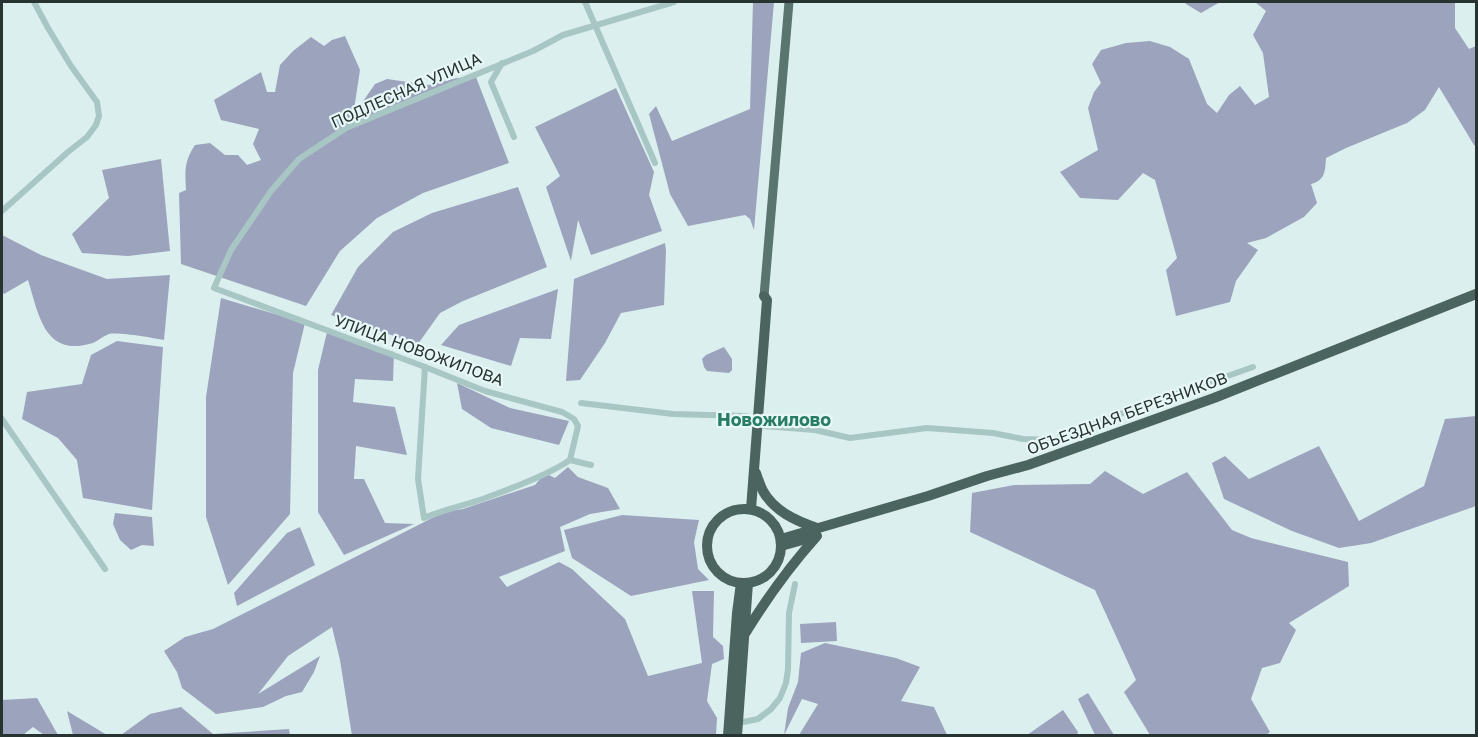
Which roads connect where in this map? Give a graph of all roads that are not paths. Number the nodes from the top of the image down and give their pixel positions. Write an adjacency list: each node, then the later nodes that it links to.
1 (34, 2): 9 (street)
2 (585, 2): 5 (street)
3 (674, 2): 5 (street, ПОДЛЕСНАЯ УЛИЦА)
4 (789, 2): 12 (main road)
5 (594, 25): 6 (street, ПОДЛЕСНАЯ УЛИЦА); 8 (street)
6 (503, 63): 7 (street); 10 (street, ПОДЛЕСНАЯ УЛИЦА)
7 (514, 137)
8 (655, 163)
9 (2, 211)
10 (214, 288): 14 (street, УЛИЦА НОВОЖИЛОВА)
11 (1476, 294): 24 (highway, ОБЪЕЗДНАЯ БЕРЕЗНИКОВ)
12 (764, 296): 22 (highway); 23 (highway)
13 (1476, 301): 24 (highway, ОБЪЕЗДНАЯ БЕРЕЗНИКОВ)
14 (425, 367): 20 (street, УЛИЦА НОВОЖИЛОВА); 20 (street)
15 (1253, 367): 19 (street)
16 (580, 403): 17 (street)
17 (747, 416)
18 (2, 419): 26 (street)
19 (761, 426)
20 (570, 460): 21 (street)
21 (591, 465)
22 (754, 468): 23 (highway); 24 (highway)
23 (749, 509): 25 (highway); 27 (highway)
24 (818, 531): 25 (highway, ОБЪЕЗДНАЯ БЕРЕЗНИКОВ); 29 (highway)
25 (781, 542): 27 (highway)
26 (105, 570)
27 (745, 583): 29 (highway); 31 (highway)
28 (795, 584): 30 (street)
29 (744, 635): 30 (highway)
30 (738, 723): 32 (highway)
31 (728, 735)
32 (737, 735)

